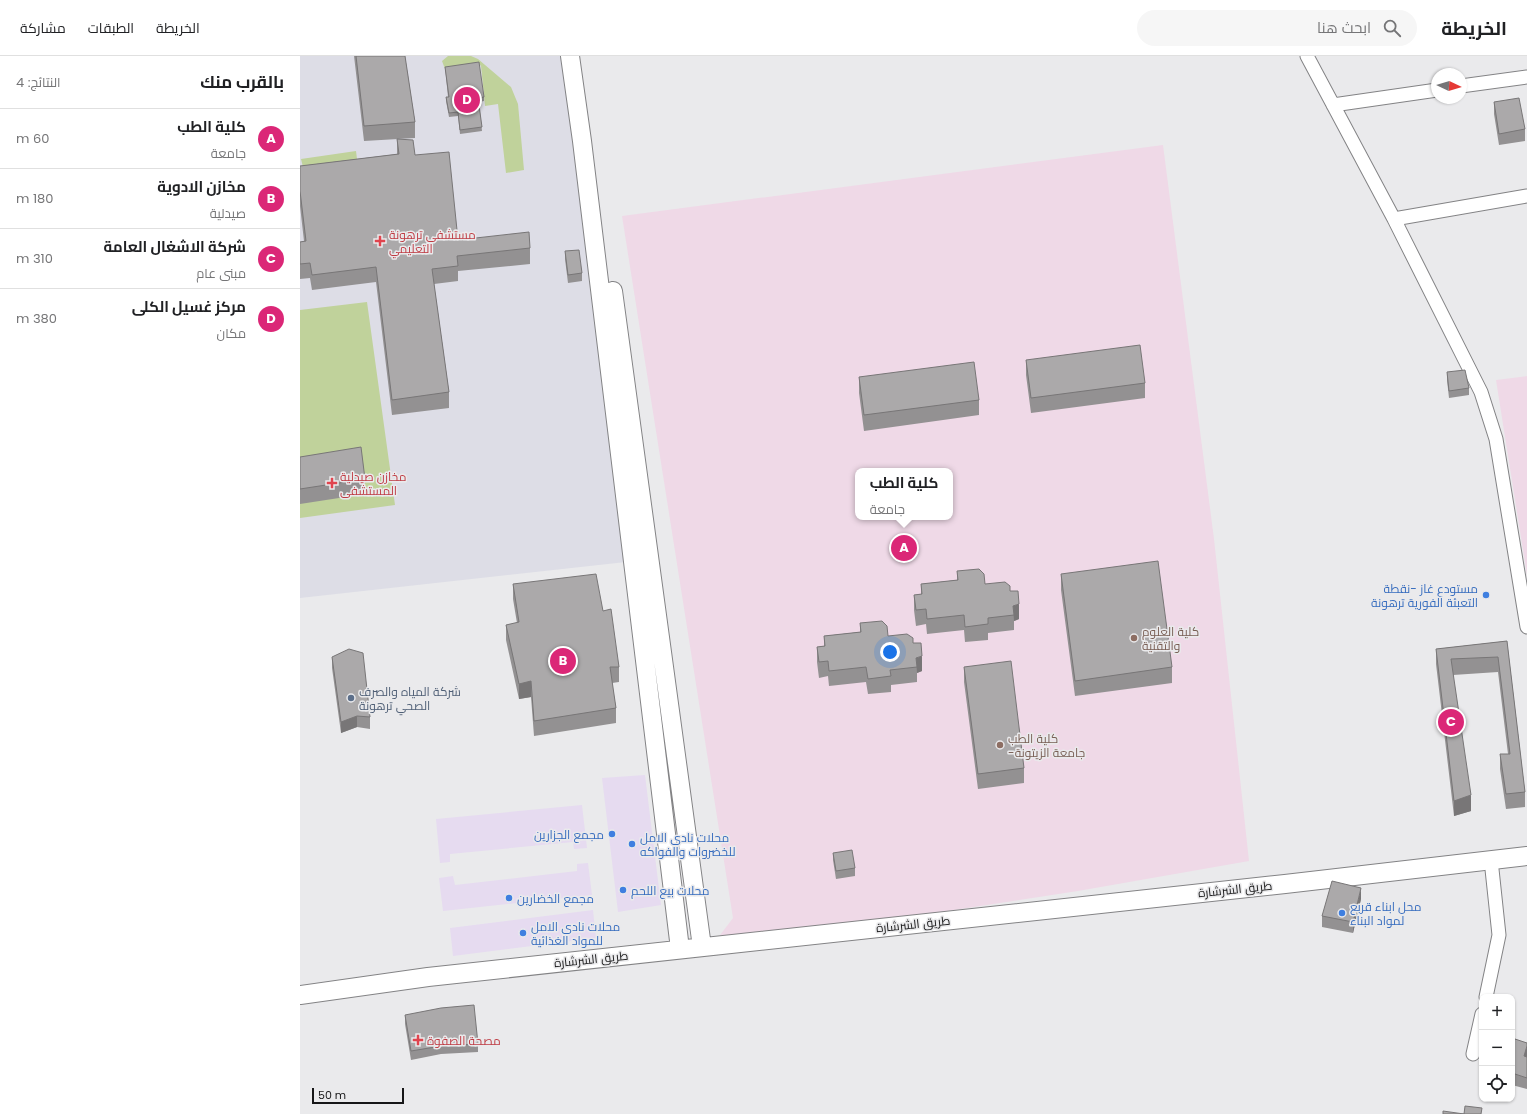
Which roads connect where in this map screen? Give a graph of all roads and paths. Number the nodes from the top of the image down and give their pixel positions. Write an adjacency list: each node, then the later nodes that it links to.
1 (570, 56): 14 (street)
2 (581, 56): 13 (street)
3 (1307, 56): 7 (street)
4 (1527, 77): 5 (street)
5 (1467, 85)
6 (1431, 91): 7 (street)
7 (1333, 105): 9 (street)
8 (1527, 196): 9 (street)
9 (1394, 219): 10 (street)
10 (1527, 627)
11 (1527, 856): 12 (street, طريق الشرشارة)
12 (1491, 860): 13 (street, طريق الشرشارة); 15 (street)
13 (702, 946): 14 (street, طريق الشرشارة)
14 (680, 949): 16 (street, طريق الشرشارة)
15 (1487, 994)
16 (300, 997)
17 (1479, 1027): 18 (street)
18 (1473, 1054)

